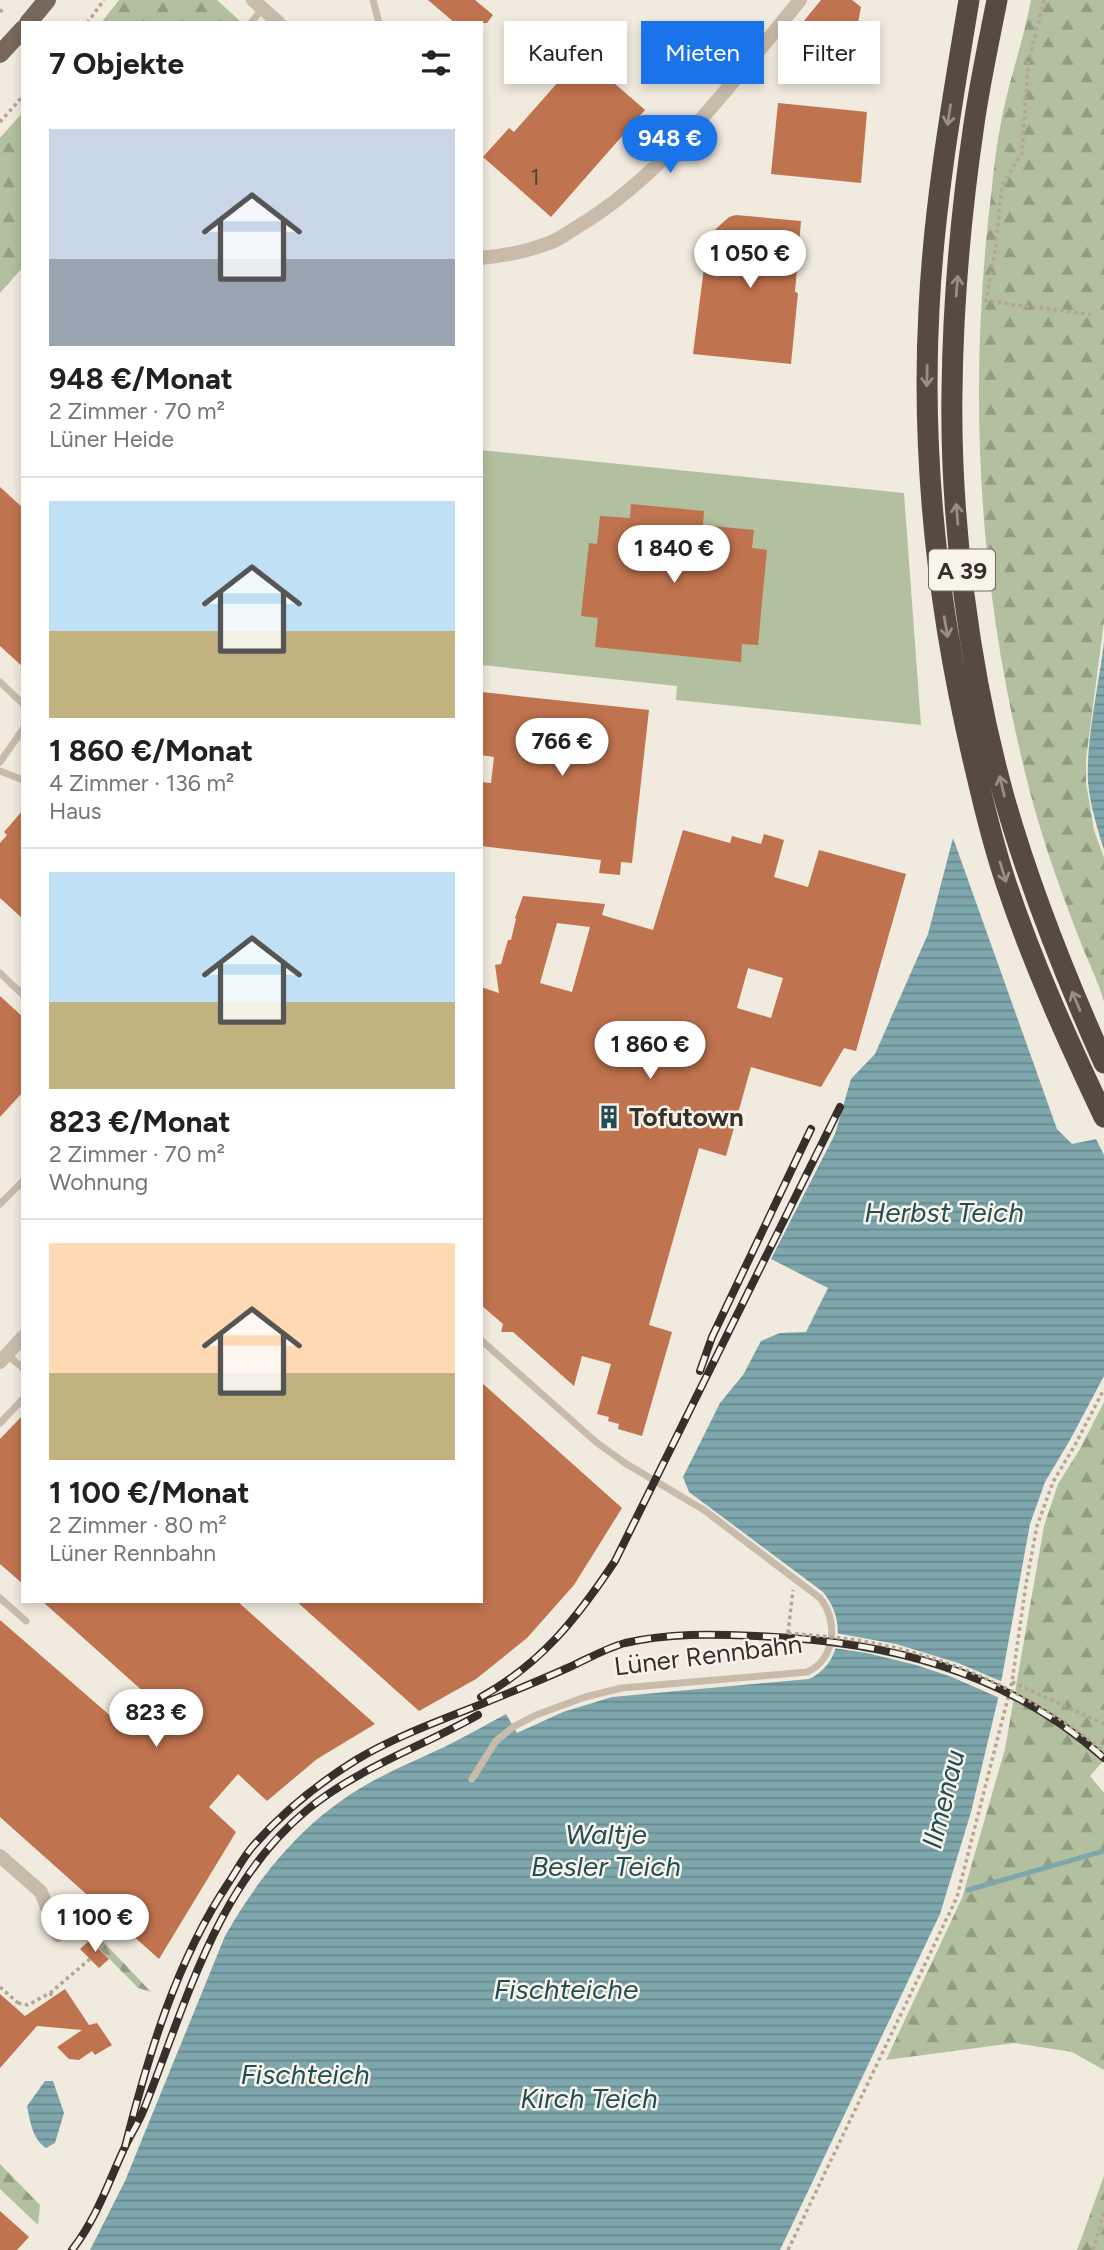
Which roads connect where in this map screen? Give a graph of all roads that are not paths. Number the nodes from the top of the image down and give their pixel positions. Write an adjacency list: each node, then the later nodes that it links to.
1 (47, 0): 7 (main road)
2 (373, 0): 10 (lane)
3 (800, 0): 13 (street)
4 (970, 0): 23 (highway, A 39, one-way to 23)
5 (997, 0): 22 (highway, A 39, one-way to 5)
6 (260, 2): 8 (lane); 9 (street)
7 (30, 21)
8 (252, 21)
9 (277, 21)
10 (378, 21)
11 (21, 31): 12 (main road)
12 (0, 54)
13 (483, 258)
14 (0, 682): 15 (lane)
15 (21, 702)
16 (21, 732): 17 (lane)
17 (0, 762)
18 (0, 771): 19 (lane)
19 (21, 779)
20 (0, 973): 21 (lane)
21 (21, 993)
22 (1104, 1063)
23 (1103, 1115)
24 (21, 1183): 25 (lane)
25 (0, 1204)
26 (21, 1339): 28 (street)
27 (483, 1342): 34 (lane, Lüner Rennbahn)
28 (3, 1358): 29 (lane)
29 (21, 1367)
30 (21, 1401): 31 (lane)
31 (0, 1423)
32 (0, 1598): 33 (lane)
33 (26, 1621)
34 (472, 1779)
35 (0, 1856): 36 (street)
36 (58, 1935)

